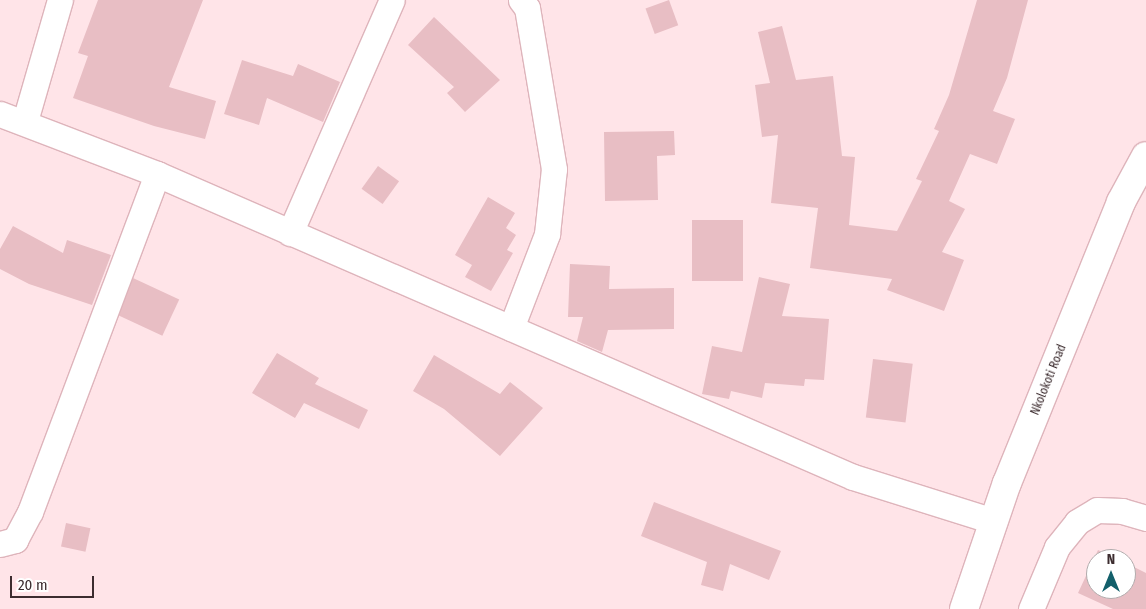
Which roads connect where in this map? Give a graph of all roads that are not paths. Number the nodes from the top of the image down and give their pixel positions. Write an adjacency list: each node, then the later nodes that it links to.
1 (60, 0): 5 (street)
2 (392, 0): 8 (street)
3 (521, 0): 9 (street)
4 (0, 114): 5 (street)
5 (25, 121): 7 (street)
6 (1146, 156): 11 (main road, Nkolokoti Road)
7 (157, 174): 8 (street); 12 (street)
8 (290, 232): 9 (street)
9 (511, 328): 11 (street)
10 (1146, 518): 14 (street)
11 (993, 521): 13 (main road, Nkolokoti Road)
12 (0, 544)
13 (964, 609)
14 (1032, 609)

